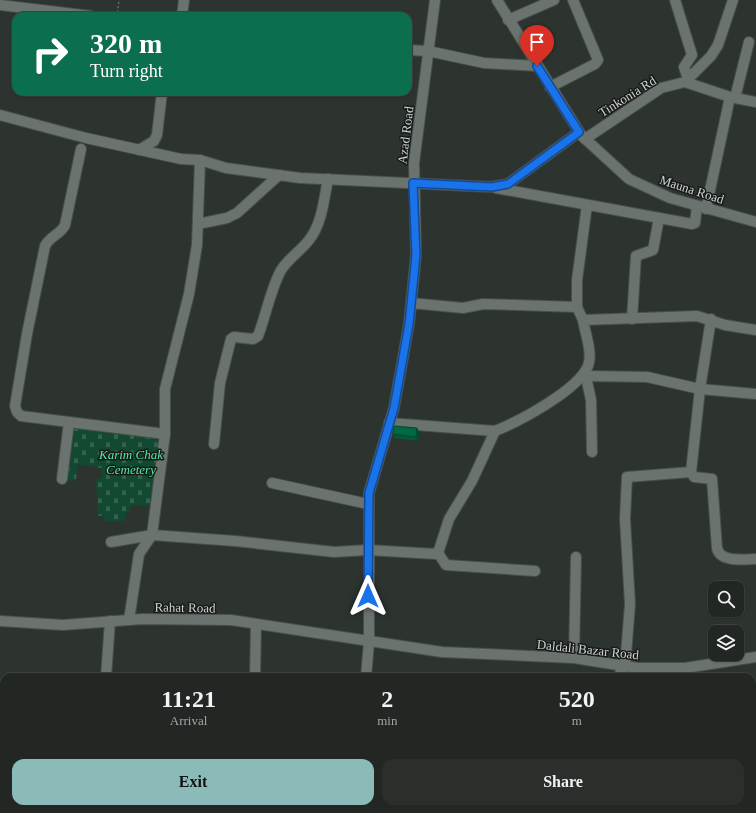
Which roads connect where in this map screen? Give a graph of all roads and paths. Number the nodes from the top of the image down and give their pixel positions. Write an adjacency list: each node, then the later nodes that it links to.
1 (119, 0): 12 (path)
2 (184, 0): 13 (street)
3 (435, 0): 17 (street, Azad Road)
4 (497, 0): 14 (street, Mauna Road)
5 (554, 0): 14 (street)
6 (573, 0): 20 (street)
7 (675, 0): 19 (street)
8 (733, 0): 19 (street)
9 (30, 4): 10 (street); 11 (street)
10 (0, 5)
11 (71, 12)
12 (118, 12)
13 (182, 12)
14 (508, 20): 18 (street, Mauna Road)
15 (749, 42): 22 (street)
16 (412, 50): 17 (street)
17 (428, 51): 18 (street); 31 (street, Azad Road)
18 (537, 66): 20 (street, Mauna Road)
19 (686, 81): 22 (street); 25 (street, Tinkonia Rd)
20 (550, 87): 25 (street, Mauna Road)
21 (162, 96): 27 (street)
22 (732, 97): 23 (street); 34 (street)
23 (756, 102)
24 (0, 115): 27 (street)
25 (582, 136): 32 (street, Tinkonia Rd); 34 (street, Mauna Road)
26 (81, 149): 47 (street)
27 (139, 150): 28 (street)
28 (200, 160): 29 (street); 37 (street)
29 (279, 175): 30 (street); 37 (street)
30 (328, 179): 31 (street); 51 (street)
31 (413, 183): 32 (street); 38 (street, Azad Road)
32 (492, 187): 33 (street)
33 (587, 205): 35 (street); 39 (street)
34 (702, 207): 35 (street); 36 (street, Mauna Road)
35 (659, 218): 40 (street)
36 (756, 222)
37 (198, 224): 50 (street)
38 (411, 302): 39 (street); 48 (street, Azad Road)
39 (577, 307): 42 (street)
40 (632, 319): 41 (street); 42 (street)
41 (711, 319): 43 (street); 45 (street)
42 (583, 320): 44 (street)
43 (756, 330)
44 (585, 374): 45 (street); 49 (street); 52 (street)
45 (700, 389): 46 (street); 53 (street)
46 (756, 394)
47 (69, 422): 50 (street); 54 (street)
48 (389, 423): 49 (street); 56 (street, Azad Road)
49 (495, 431): 60 (street)
50 (165, 434): 57 (street)
51 (214, 444)
52 (592, 452)
53 (691, 472): 62 (street); 71 (street)
54 (62, 480)
55 (272, 483): 56 (street)
56 (368, 504): 59 (street, Azad Road)
57 (152, 535): 58 (street); 59 (street); 64 (street)
58 (111, 542)
59 (368, 550): 60 (street); 68 (street, Azad Road)
60 (438, 553): 63 (street)
61 (576, 557): 70 (street)
62 (756, 560)
63 (535, 571)
64 (129, 620): 65 (street, Rahat Road); 67 (street, Rahat Road)
65 (110, 621): 66 (street, Rahat Road); 72 (street)
66 (0, 622)
67 (256, 624): 68 (street, Rahat Road); 73 (street)
68 (369, 642): 70 (street, Daldali Bazar Road); 74 (street, Azad Road)
69 (756, 657): 71 (street, Daldali Bazar Road)
70 (574, 658): 71 (street, Daldali Bazar Road)
71 (623, 667): 75 (street)
72 (106, 673)
73 (255, 673)
74 (366, 673)
75 (621, 673)

